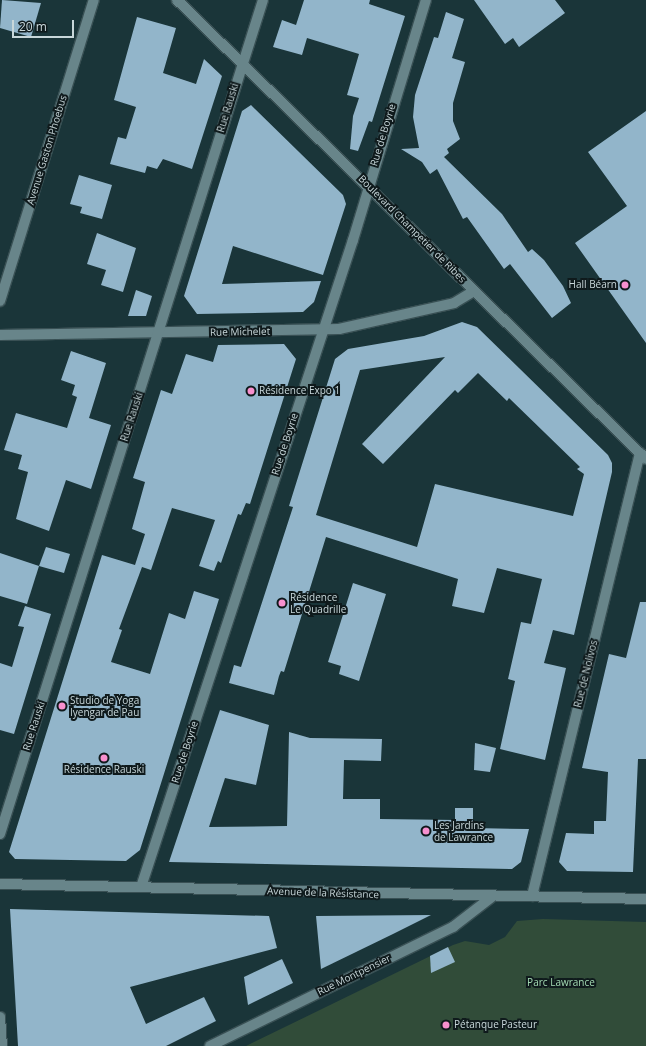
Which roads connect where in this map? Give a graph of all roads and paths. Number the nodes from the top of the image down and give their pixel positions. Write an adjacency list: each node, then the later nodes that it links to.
1 (94, 0): 8 (street, Avenue Gaston Phoebus)
2 (177, 0): 5 (street, Boulevard Champetier de Ribes)
3 (263, 0): 5 (street, Rue Rauski)
4 (426, 0): 6 (street, Rue de Boyrie)
5 (242, 64): 6 (street, Boulevard Champetier de Ribes); 10 (street, Rue Rauski)
6 (368, 186): 7 (street, Boulevard Champetier de Ribes); 9 (street, Rue de Boyrie)
7 (474, 291): 9 (street, Rue Michelet); 12 (street, Boulevard Champetier de Ribes)
8 (0, 301)
9 (321, 330): 10 (street, Rue Michelet); 15 (street, Rue de Boyrie)
10 (158, 332): 11 (street, Rue Michelet); 13 (street, Rue Rauski)
11 (0, 335)
12 (643, 456): 17 (street, Rue de Nolivos)
13 (0, 834)
14 (0, 884): 15 (street, Avenue de la Résistance)
15 (140, 887): 16 (street, Avenue de la Résistance)
16 (493, 896): 17 (street, Avenue de la Résistance); 21 (street, Rue Montpensier)
17 (532, 896): 18 (street, Avenue de la Résistance)
18 (646, 898)
19 (0, 1017): 20 (street)
20 (2, 1046)
21 (210, 1046)

